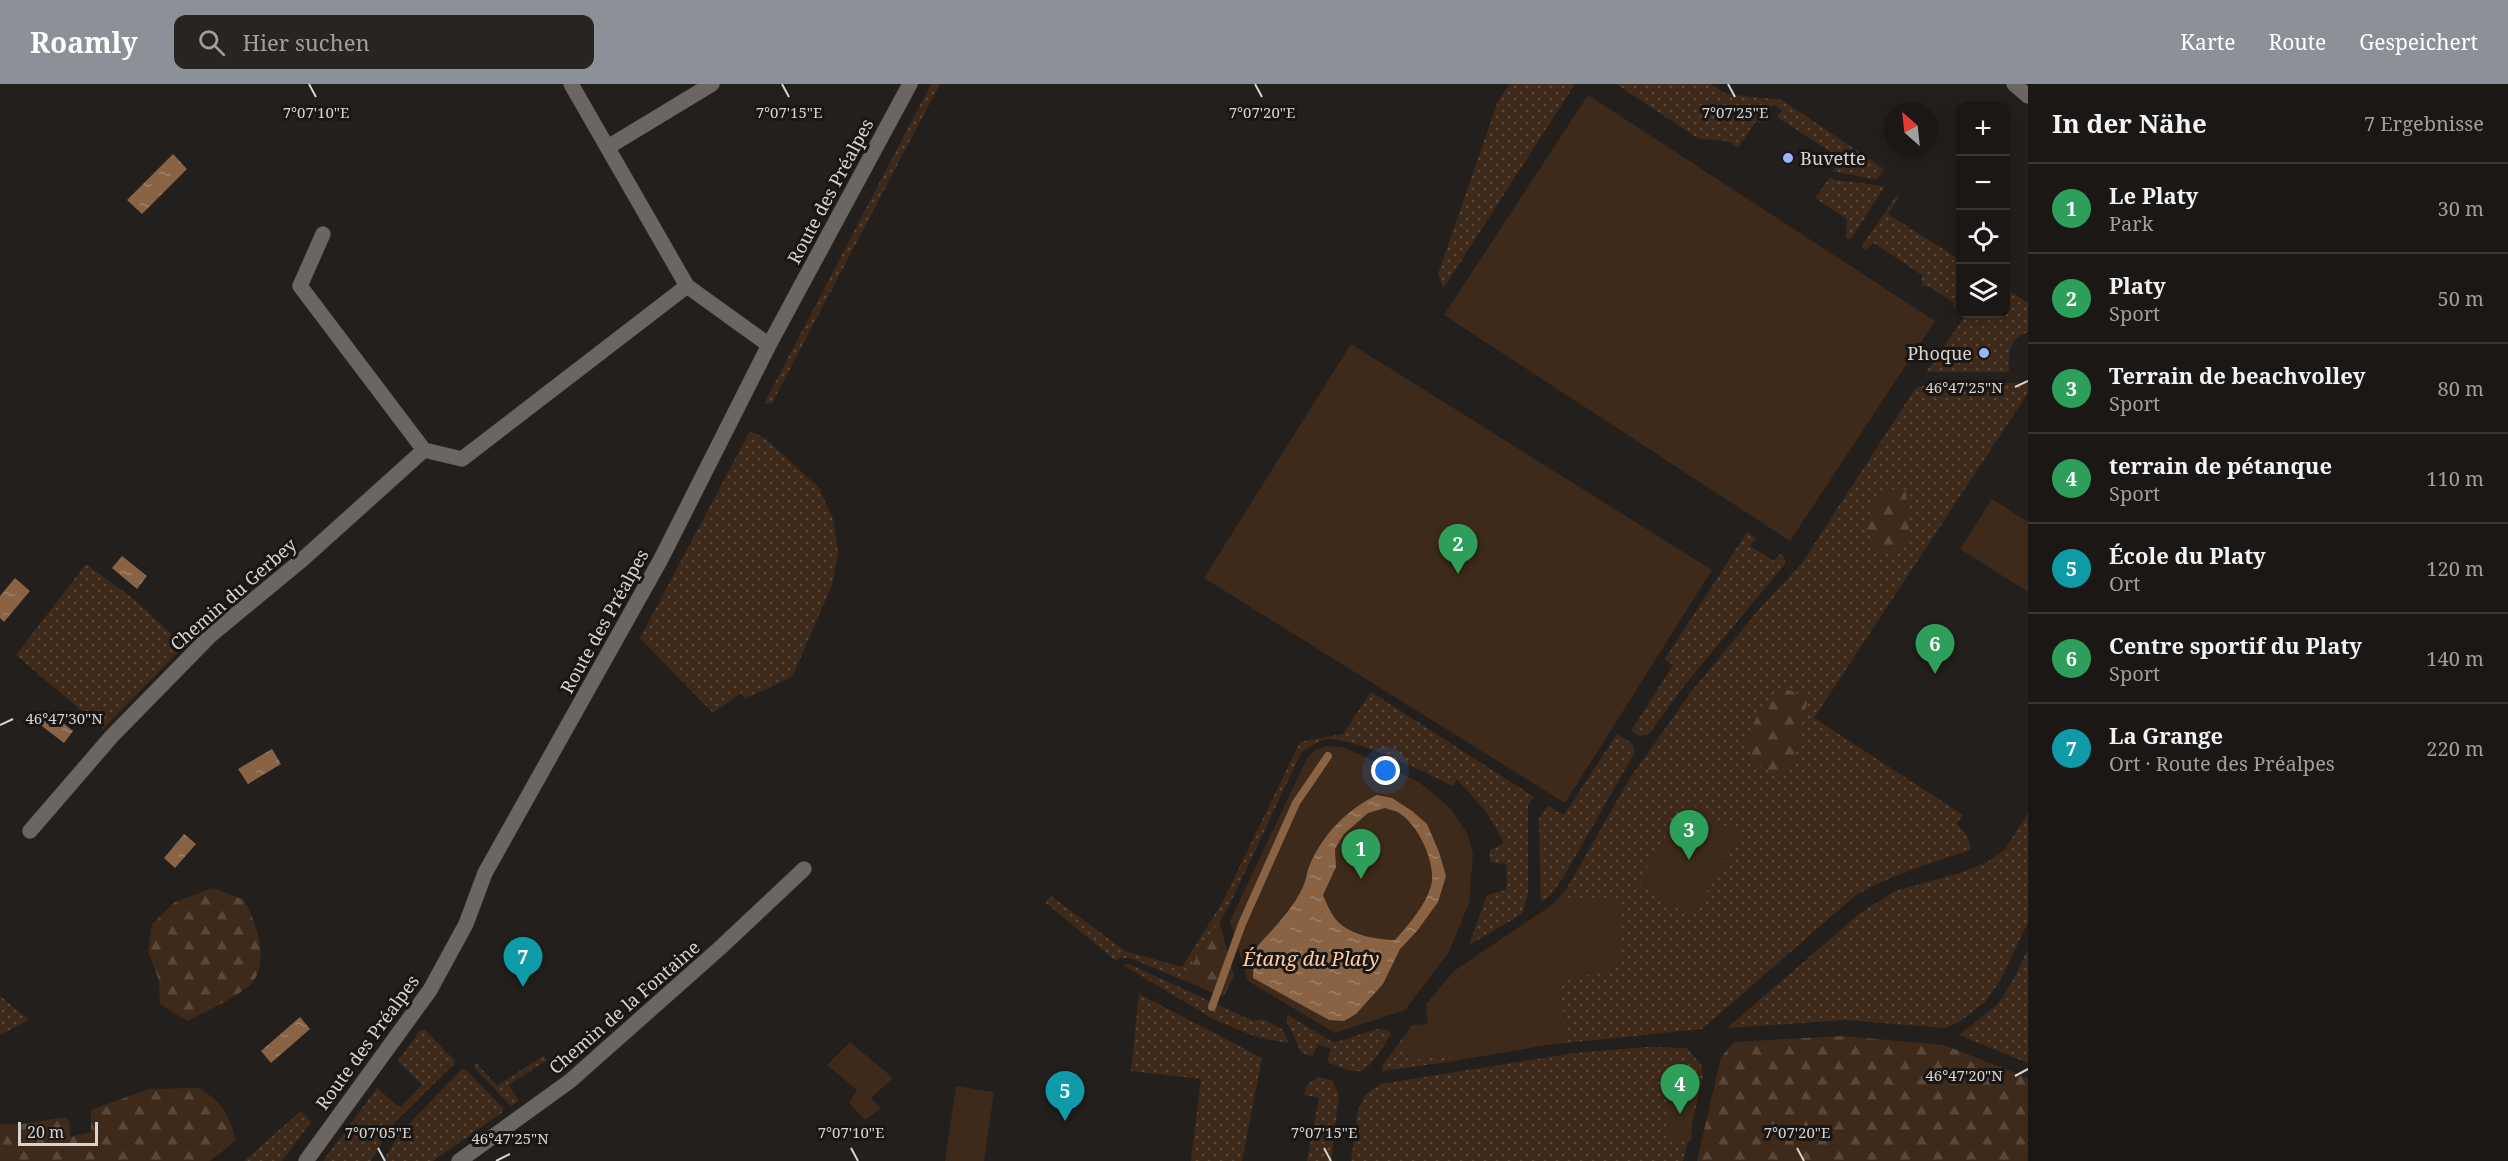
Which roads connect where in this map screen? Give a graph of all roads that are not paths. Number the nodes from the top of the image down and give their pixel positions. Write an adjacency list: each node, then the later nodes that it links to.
1 (571, 84): 6 (street)
2 (711, 84): 6 (street)
3 (910, 84): 9 (street, Route des Préalpes)
4 (2014, 84): 5 (street)
5 (2028, 96)
6 (608, 147): 8 (street)
7 (322, 234): 10 (street)
8 (687, 286): 9 (street); 10 (street)
9 (769, 345): 13 (street, Route des Préalpes)
10 (424, 450): 11 (street, Chemin du Gerbey)
11 (30, 831)
12 (804, 869): 14 (street, Chemin de la Fontaine)
13 (306, 1161)
14 (459, 1161)

